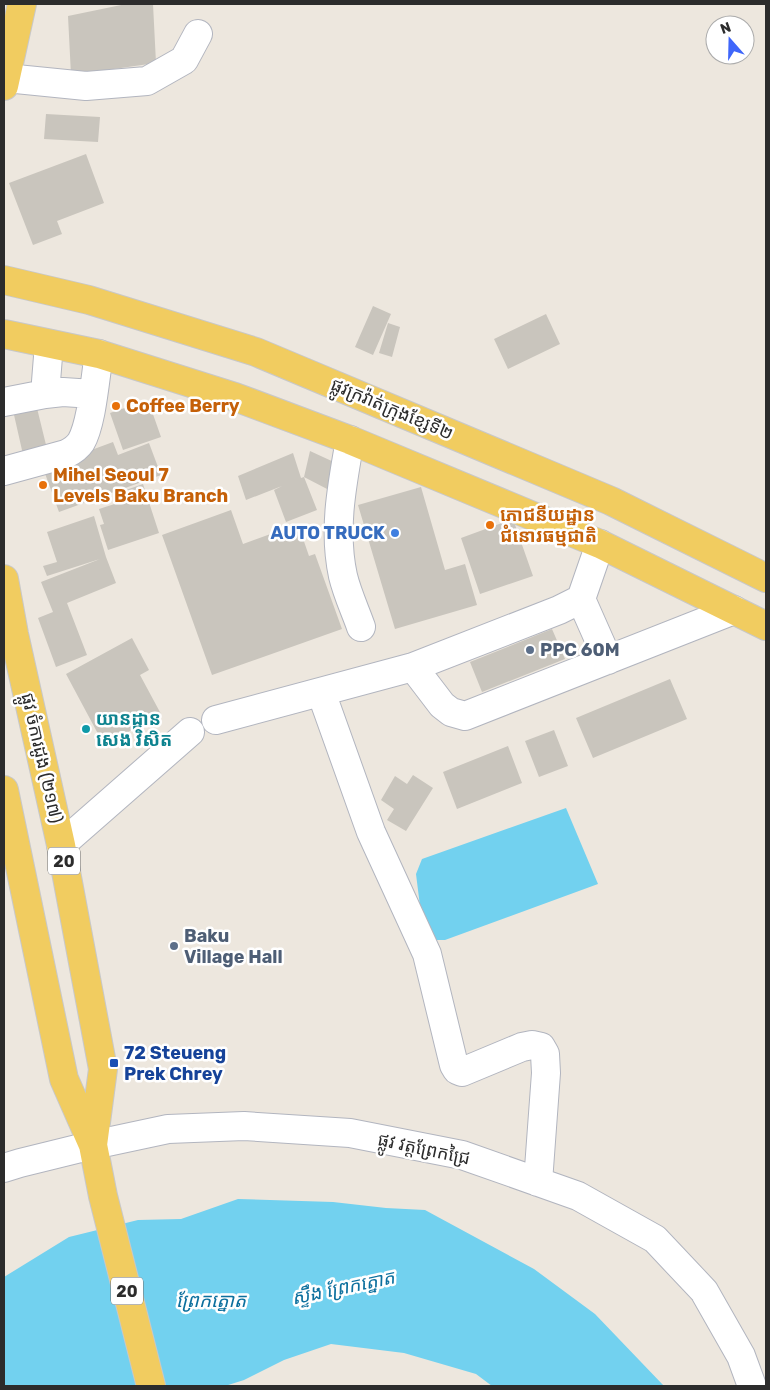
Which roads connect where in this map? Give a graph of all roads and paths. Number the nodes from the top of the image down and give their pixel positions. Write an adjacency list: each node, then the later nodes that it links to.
1 (22, 4): 3 (main road)
2 (198, 34): 3 (street)
3 (5, 82)
4 (4, 280): 14 (main road, ផ្លូវក្រវ៉ាត់ក្រុងខ្សែទី២)
5 (4, 334): 6 (main road)
6 (49, 344): 7 (main road); 8 (street)
7 (100, 354): 9 (street); 11 (main road)
8 (45, 394): 9 (street); 10 (street)
9 (93, 394): 12 (street)
10 (4, 402)
11 (350, 440): 13 (main road); 19 (street)
12 (4, 471)
13 (600, 544): 16 (street); 17 (main road)
14 (766, 578)
15 (4, 579): 24 (main road, ផ្លូវ ចំការដូង (២១៧) / 20)
16 (581, 599): 20 (street); 21 (street)
17 (734, 610): 18 (main road); 20 (street)
18 (766, 626)
19 (361, 627)
20 (608, 660): 21 (street)
21 (413, 667): 22 (street)
22 (321, 692): 24 (street); 28 (street)
23 (4, 790): 25 (main road, ផ្លូវ ចំការដូង (២១៧) / 20)
24 (61, 845): 26 (main road, ផ្លូវ ចំការដូង (២១៧) / 20)
25 (11, 865): 26 (main road, ផ្លូវ ចំការដូង (២១៧) / 20)
26 (93, 1145): 27 (street, ផ្លូវ វត្តព្រែកជ្រៃ); 28 (street, ផ្លូវ វត្តព្រែកជ្រៃ); 29 (main road, ផ្លូវ ចំការដូង (២១៧) / 20)
27 (4, 1168)
28 (538, 1182): 30 (street, ផ្លូវ វត្តព្រែកជ្រៃ)
29 (151, 1386)
30 (752, 1386)

